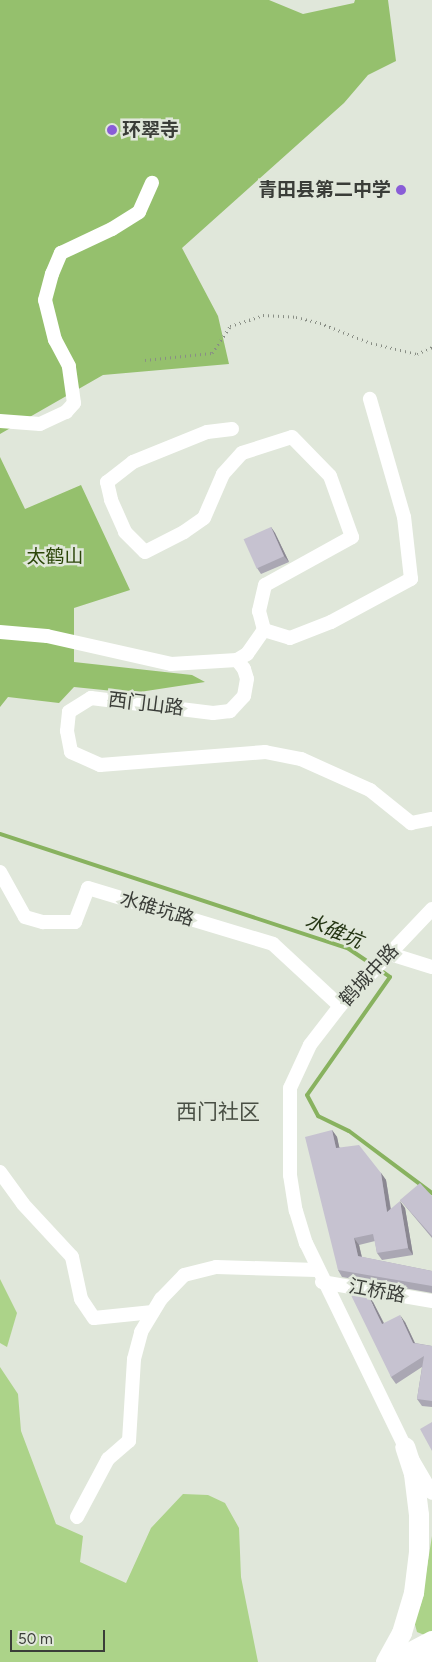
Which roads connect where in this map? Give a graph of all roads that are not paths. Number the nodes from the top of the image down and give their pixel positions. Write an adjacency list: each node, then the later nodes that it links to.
1 (152, 184): 3 (street)
2 (370, 399): 5 (street)
3 (0, 421)
4 (232, 429): 5 (street)
5 (264, 630): 7 (street)
6 (0, 632): 7 (street)
7 (237, 660): 8 (street, 西门山路)
8 (432, 819)
9 (0, 872): 13 (street, 水碓坑路)
10 (432, 909): 11 (street, 鹤城中路)
11 (384, 957): 12 (street); 13 (street, 鹤城中路)
12 (432, 967)
13 (340, 1006): 15 (street, 鹤城中路)
14 (0, 1172): 17 (street)
15 (320, 1276): 16 (street, 江桥路); 17 (street, 江桥路); 18 (street, 鹤城中路)
16 (432, 1301)
17 (153, 1312): 21 (street, 江桥路)
18 (405, 1447): 19 (street, 鹤城中路); 24 (highway)
19 (426, 1470): 20 (street, 鹤城中路)
20 (432, 1493)
21 (77, 1517)
22 (432, 1641): 25 (highway)
23 (432, 1660): 26 (highway)
24 (386, 1662)
25 (392, 1662)
26 (406, 1662)

